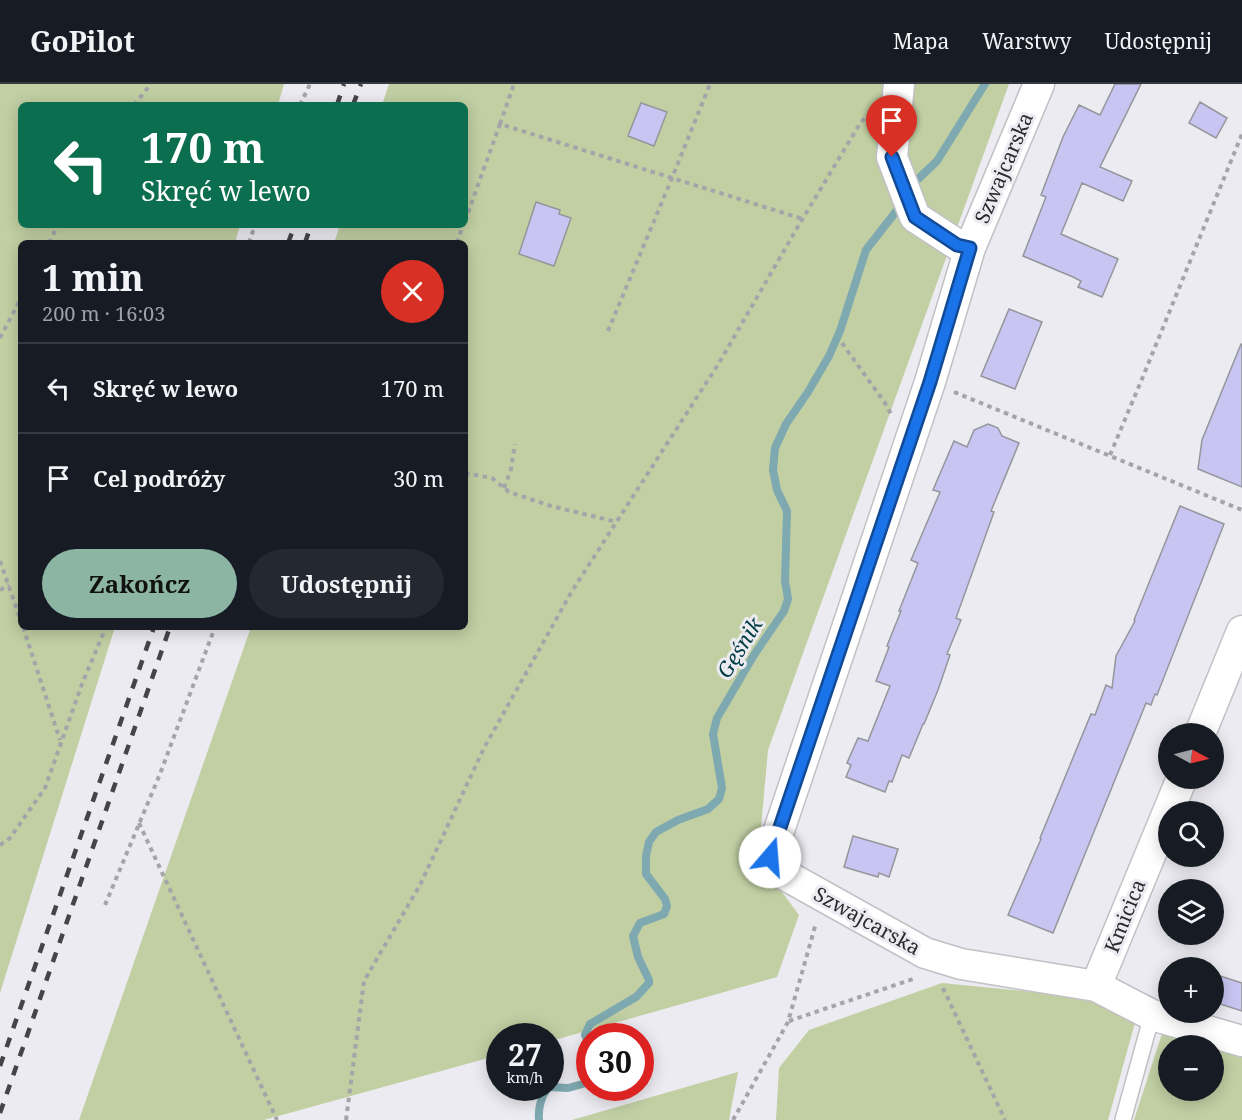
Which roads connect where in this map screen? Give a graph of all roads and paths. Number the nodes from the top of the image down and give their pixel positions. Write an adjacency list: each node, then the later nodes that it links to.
1 (151, 84): 7 (path)
2 (310, 84): 8 (path)
3 (514, 84): 10 (path)
4 (710, 84): 12 (path)
5 (899, 84): 15 (street)
6 (1039, 84): 15 (street, Szwajcarska)
7 (136, 102)
8 (301, 102)
9 (868, 114): 14 (path)
10 (500, 124): 12 (path); 13 (path)
11 (1242, 134): 23 (path)
12 (672, 178): 14 (path); 17 (path)
13 (468, 212)
14 (803, 219): 27 (path)
15 (970, 248): 20 (street, Szwajcarska)
16 (18, 304): 18 (path)
17 (608, 331)
18 (0, 338)
19 (842, 343): 21 (path)
20 (930, 382): 23 (path); 41 (street, Szwajcarska)
21 (885, 404)
22 (515, 444): 25 (path)
23 (1110, 456): 26 (path)
24 (468, 474): 25 (path)
25 (504, 488): 27 (path)
26 (1242, 510)
27 (617, 522): 49 (path)
28 (0, 561): 29 (path)
29 (9, 585): 30 (path); 31 (path)
30 (0, 590)
31 (18, 612)
32 (24, 630): 37 (path)
33 (105, 630): 37 (path)
34 (215, 630): 39 (path)
35 (1242, 631): 36 (street)
36 (1204, 723)
37 (60, 742): 40 (path)
38 (1177, 789): 44 (street, Kmicica)
39 (139, 823): 42 (path); 48 (path)
40 (0, 845)
41 (823, 897): 43 (street, Szwajcarska); 46 (path)
42 (105, 905)
43 (948, 968): 44 (street, Szwajcarska); 46 (path); 51 (path)
44 (1096, 986): 45 (street, Szwajcarska)
45 (1152, 1015): 47 (street, Szwajcarska); 52 (lane)
46 (789, 1022): 50 (path)
47 (1242, 1041)
48 (277, 1120)
49 (346, 1120)
50 (733, 1120)
51 (1005, 1120)
52 (1123, 1120)

